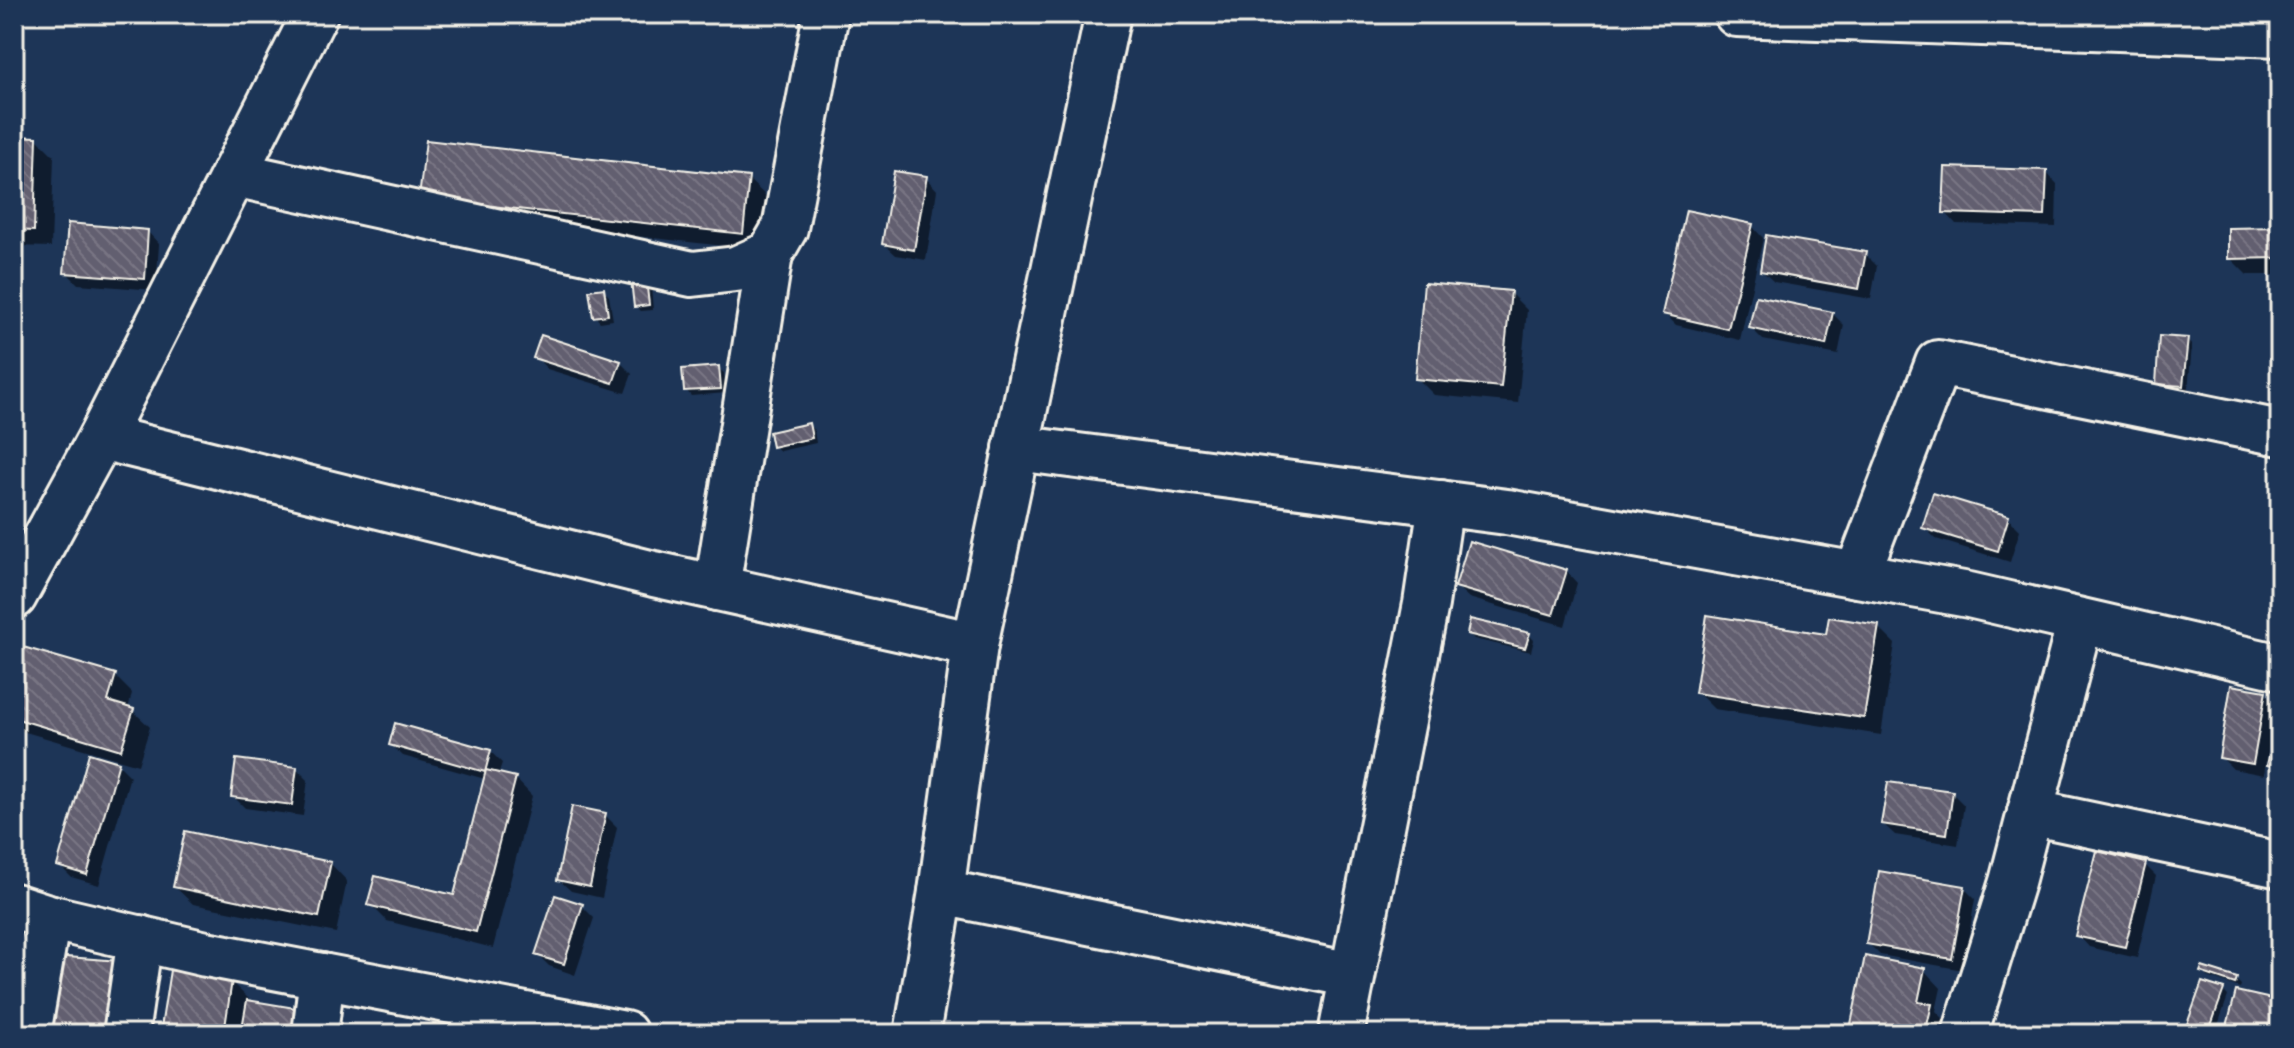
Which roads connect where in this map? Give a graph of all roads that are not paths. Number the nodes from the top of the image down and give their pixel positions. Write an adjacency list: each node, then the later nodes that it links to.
1 (315, 14): 6 (street)
2 (826, 14): 7 (street)
3 (1108, 14): 10 (street)
4 (1737, 14): 5 (street)
5 (2280, 34)
6 (234, 174): 7 (street); 9 (street)
7 (770, 254): 13 (street)
8 (2280, 433): 12 (street)
9 (101, 437): 13 (street); 14 (street)
10 (1016, 448): 11 (street); 16 (street)
11 (1441, 503): 12 (street); 23 (street)
12 (1857, 575): 15 (street)
13 (717, 588): 16 (street)
14 (14, 596)
15 (2080, 621): 17 (street); 18 (street)
16 (975, 645): 20 (street)
17 (2280, 667)
18 (2030, 812): 19 (street); 31 (street)
19 (2280, 865)
20 (941, 892): 23 (street); 29 (street)
21 (31, 912): 22 (street); 25 (street)
22 (140, 938): 24 (street); 26 (street)
23 (1352, 975): 30 (street)
24 (322, 976): 27 (street); 28 (street)
25 (28, 1034)
26 (126, 1034)
27 (315, 1034)
28 (625, 1034)
29 (917, 1034)
30 (1341, 1034)
31 (1965, 1034)

